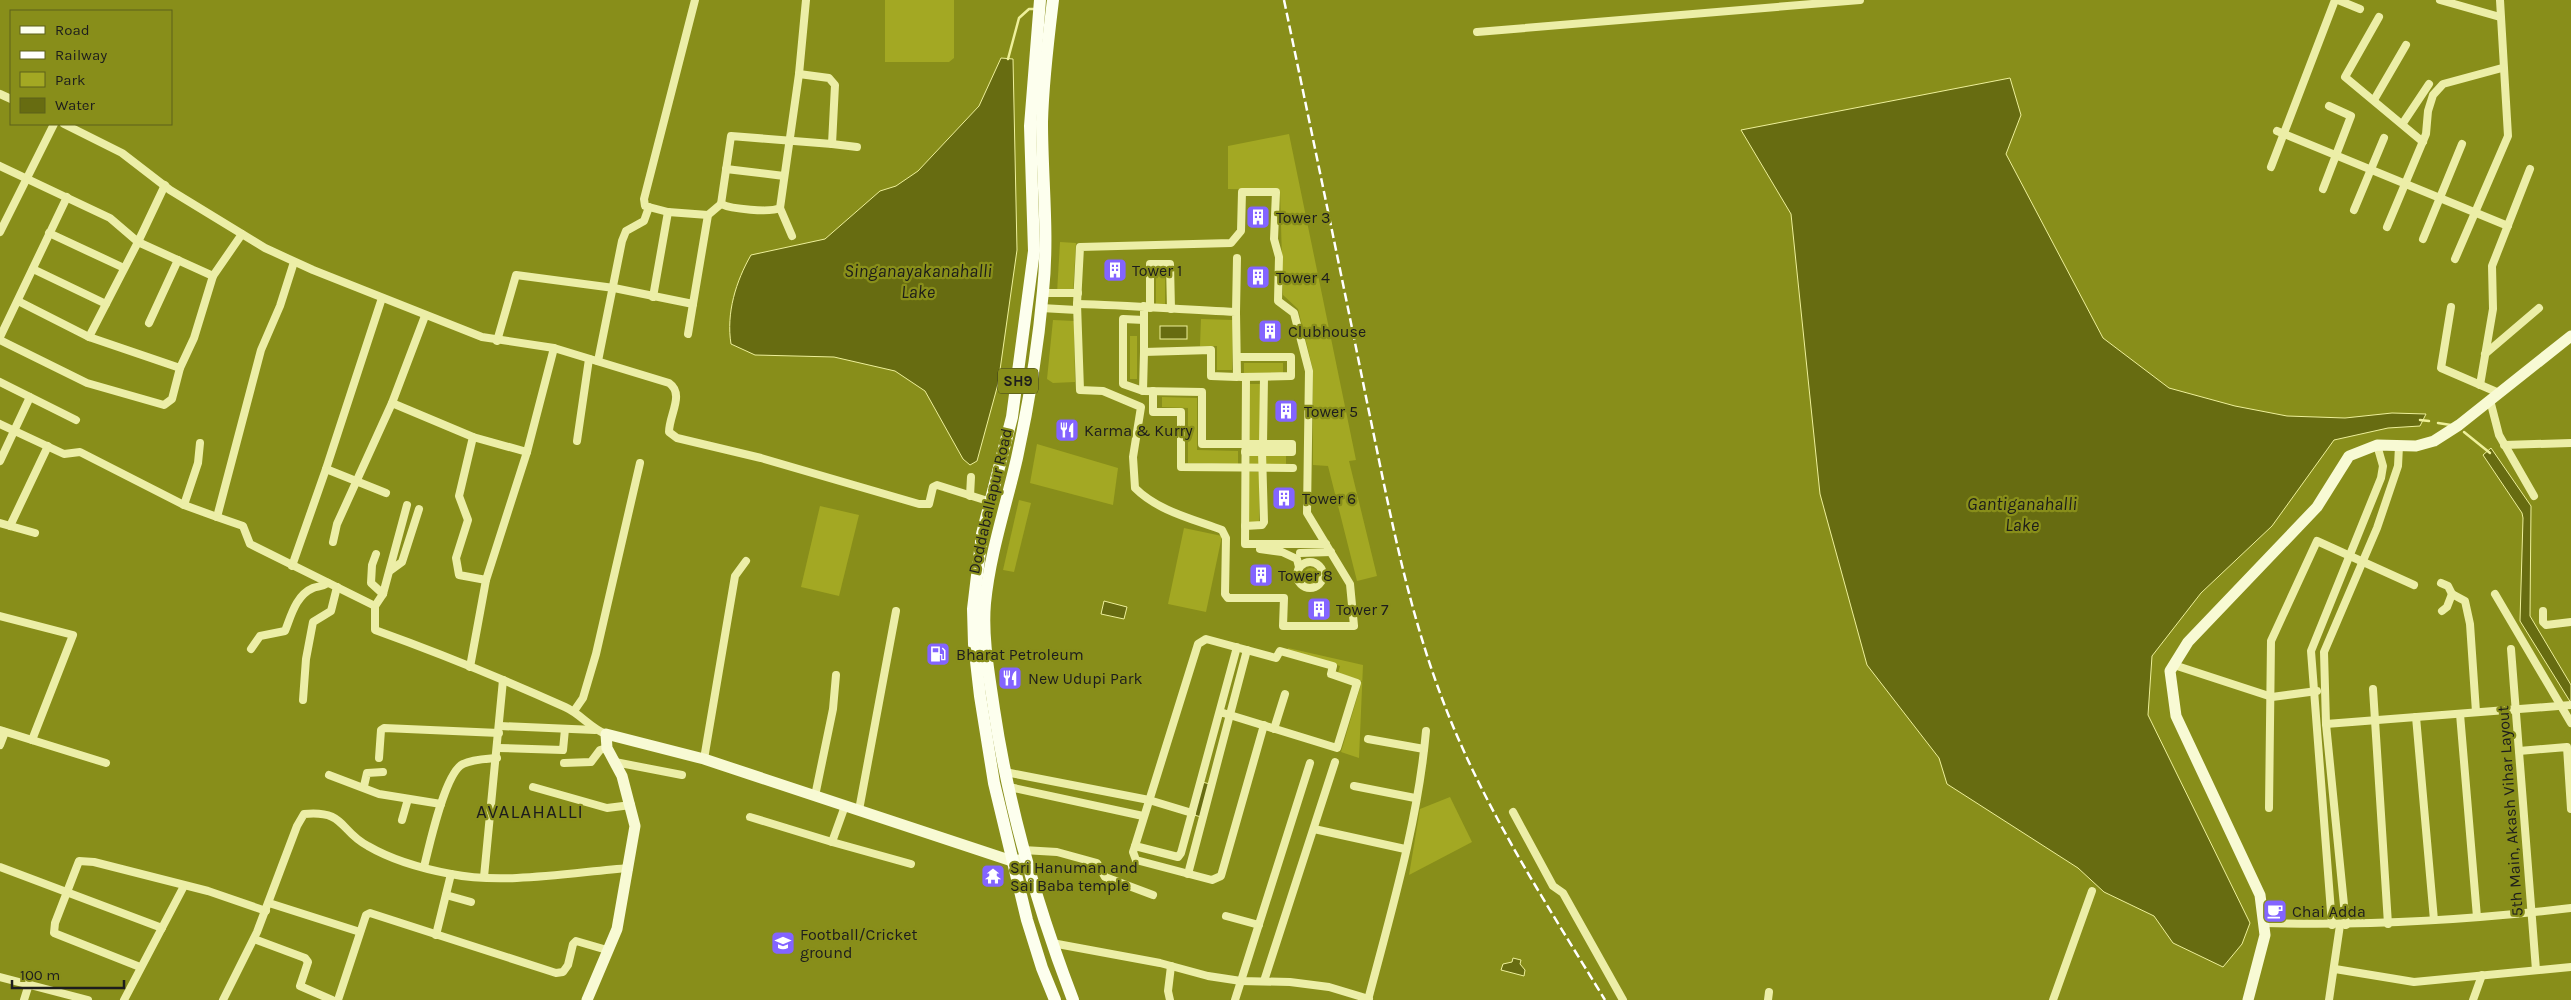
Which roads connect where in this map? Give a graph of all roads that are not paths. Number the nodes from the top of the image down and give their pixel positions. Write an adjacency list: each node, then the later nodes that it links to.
1 (695, 0): 45 (street)
2 (806, 0): 17 (street)
3 (1765, 0): 9 (street)
4 (1858, 0): 9 (street)
5 (2337, 0): 10 (street); 24 (street)
6 (2440, 0): 12 (street)
7 (2500, 0): 12 (street)
8 (1047, 2): 13 (main road, Doddaballapur Road / SH9)
9 (1766, 9): 14 (street)
10 (2360, 9)
11 (2379, 17): 19 (street)
12 (2500, 17): 16 (street)
13 (1045, 18): 67 (main road, Doddaballapur Road / SH9); 130 (main road, Doddaballapur Road / SH9)
14 (1477, 32)
15 (2406, 45): 19 (street)
16 (2502, 68): 27 (street); 49 (street)
17 (799, 74): 26 (street); 28 (street)
18 (2428, 84): 21 (street)
19 (2374, 100): 21 (street)
20 (2329, 106): 31 (street)
21 (2403, 123): 27 (street)
22 (53, 125): 38 (street)
23 (66, 125): 40 (street)
24 (2280, 132): 31 (street); 33 (street)
25 (2384, 138): 35 (street)
26 (789, 140): 28 (street); 34 (street); 37 (street)
27 (2423, 142): 39 (street)
28 (832, 144): 30 (street)
29 (2462, 144): 43 (street)
30 (857, 147)
31 (2336, 156): 35 (street); 41 (street)
32 (0, 166): 38 (street)
33 (2271, 167)
34 (726, 170): 37 (street); 44 (street)
35 (2370, 170): 39 (street); 47 (street)
36 (2530, 170): 51 (street)
37 (784, 176): 46 (street)
38 (26, 179): 42 (street); 53 (street)
39 (2406, 184): 43 (street); 52 (street)
40 (165, 186): 55 (street); 58 (street)
41 (2323, 189)
42 (67, 197): 54 (street); 58 (street)
43 (2440, 198): 49 (street); 57 (street)
44 (721, 204): 46 (street); 50 (street)
45 (648, 207): 48 (street); 66 (street)
46 (780, 208): 56 (street)
47 (2354, 210)
48 (668, 212): 50 (street); 69 (street)
49 (2475, 213): 51 (street); 60 (street)
50 (708, 215): 73 (street)
51 (2508, 226): 91 (street)
52 (2387, 227)
53 (0, 232)
54 (49, 232): 63 (street); 64 (street)
55 (242, 234): 62 (street); 65 (street)
56 (792, 236)
57 (2423, 239)
58 (138, 242): 61 (street); 63 (street)
59 (1237, 258): 80 (street)
60 (2455, 259)
61 (178, 260): 65 (street); 83 (street)
62 (294, 262): 70 (street); 134 (street)
63 (124, 268): 72 (street)
64 (33, 269): 71 (street); 72 (street)
65 (213, 276): 95 (street)
66 (614, 288): 69 (street); 88 (street); 94 (street)
67 (1043, 293): 68 (street); 77 (main road, Doddaballapur Road / SH9)
68 (1078, 293): 74 (street); 141 (street)
69 (653, 297): 73 (street)
70 (382, 298): 81 (street); 124 (street)
71 (18, 301): 86 (street); 87 (street)
72 (106, 304): 87 (street)
73 (693, 304): 84 (street)
74 (1077, 307): 75 (street); 77 (street); 142 (street)
75 (1147, 307): 79 (street); 79 (street); 82 (street)
76 (2452, 307): 99 (street)
77 (1041, 308): 214 (main road, Doddaballapur Road / SH9)
78 (2539, 308): 91 (street)
79 (1171, 309): 80 (street)
80 (1236, 312): 92 (street)
81 (425, 316): 88 (street); 104 (street)
82 (1144, 320): 90 (street); 100 (street)
83 (149, 323)
84 (688, 334)
85 (2571, 336): 103 (street)
86 (0, 338): 95 (street)
87 (89, 338): 95 (street)
88 (497, 341): 89 (street)
89 (554, 348): 93 (street); 118 (street)
90 (1144, 352): 96 (street); 100 (street)
91 (2485, 354): 99 (street)
92 (1237, 357): 96 (street); 97 (street)
93 (589, 359): 94 (street); 109 (street)
94 (598, 361): 128 (street)
95 (180, 368)
96 (1241, 377): 97 (street); 116 (street)
97 (1264, 377): 117 (street)
98 (0, 382): 102 (street)
99 (2480, 385): 103 (street)
100 (1143, 391): 101 (street)
101 (1153, 391): 116 (street); 121 (street)
102 (30, 397): 105 (street); 107 (street)
103 (2495, 397): 113 (street); 115 (street)
104 (392, 402): 108 (street); 126 (street)
105 (76, 420)
106 (0, 424): 107 (street)
107 (14, 430): 114 (street); 119 (street)
108 (473, 438): 118 (street); 151 (street)
109 (577, 441)
110 (200, 443): 132 (street)
111 (2571, 443): 113 (street)
112 (2377, 444): 115 (street); 145 (street); 169 (street)
113 (2504, 445): 129 (street)
114 (48, 446): 132 (street); 136 (street)
115 (2399, 446): 147 (street)
116 (1245, 448): 117 (street); 121 (street)
117 (1263, 448): 122 (street)
118 (527, 452): 151 (street)
119 (0, 461)
120 (640, 463): 181 (street)
121 (1245, 467): 122 (street); 137 (street)
122 (1263, 467): 123 (street); 137 (street)
123 (1294, 468)
124 (326, 469): 126 (street); 148 (street)
125 (971, 477): 128 (street)
126 (356, 481): 127 (street); 139 (street)
127 (386, 493)
128 (970, 496): 130 (street)
129 (2534, 496)
130 (991, 502): 241 (main road, Doddaballapur Road / SH9)
131 (407, 505): 150 (street)
132 (184, 506): 134 (street)
133 (419, 509): 150 (street)
134 (217, 517): 148 (street)
135 (0, 523): 136 (street)
136 (10, 526): 138 (street)
137 (1245, 526): 140 (street)
138 (35, 533)
139 (333, 542)
140 (1245, 544): 141 (street); 149 (street)
141 (1326, 544): 142 (street)
142 (1331, 552): 143 (street)
143 (1300, 553)
144 (376, 554): 156 (street)
145 (2351, 554): 147 (street); 175 (street); 177 (street)
146 (746, 561): 207 (street)
147 (2363, 561): 154 (street); 174 (street)
148 (292, 566): 152 (street)
149 (1299, 567)
150 (391, 570): 156 (street)
151 (486, 580): 170 (street)
152 (328, 583): 155 (street); 166 (street)
153 (2441, 583): 157 (street)
154 (2414, 585)
155 (337, 587): 159 (street); 178 (street)
156 (383, 594): 159 (street)
157 (2452, 594): 161 (street); 183 (street)
158 (2495, 594): 179 (street)
159 (375, 606): 170 (street)
160 (896, 611): 230 (street)
161 (2442, 611)
162 (2543, 612): 164 (street)
163 (0, 616): 199 (street)
164 (2571, 622)
165 (1237, 647): 168 (street); 182 (street); 224 (street)
166 (251, 649)
167 (2511, 649): 180 (street, 5th Main, Akash Vihar Layout)
168 (1247, 650): 185 (street); 192 (street)
169 (2174, 665): 177 (street); 261 (street)
170 (470, 667): 172 (street)
171 (836, 675): 221 (street)
172 (503, 680): 181 (street); 193 (street)
173 (2373, 689): 187 (street)
174 (2324, 690): 175 (street); 189 (street)
175 (2312, 692): 177 (street); 264 (street)
176 (1285, 694): 192 (street)
177 (2272, 698): 228 (street)
178 (303, 700)
179 (2565, 706): 180 (street); 188 (street)
180 (2516, 709): 183 (street); 204 (street, 5th Main, Akash Vihar Layout)
181 (574, 711): 194 (street)
182 (1220, 712): 185 (street); 231 (street)
183 (2476, 712): 184 (street)
184 (2460, 714): 186 (street); 259 (street)
185 (1232, 715): 190 (street); 247 (street)
186 (2416, 717): 187 (street); 260 (street)
187 (2376, 720): 189 (street); 262 (street)
188 (2571, 723)
189 (2326, 724): 264 (street)
190 (1264, 725): 192 (street); 247 (street)
191 (565, 729): 193 (street); 194 (street); 201 (street)
192 (1274, 729)
193 (500, 730): 201 (street); 205 (street)
194 (595, 730): 197 (street)
195 (2, 731): 199 (street); 200 (street)
196 (1426, 731): 203 (street)
197 (606, 734): 202 (street); 207 (street)
198 (1368, 739): 203 (street)
199 (32, 740): 212 (street)
200 (0, 745)
201 (498, 748): 206 (street)
202 (607, 748): 208 (street); 209 (street)
203 (1424, 749): 222 (street)
204 (2519, 751): 229 (street); 257 (street, 5th Main, Akash Vihar Layout)
205 (379, 758)
206 (497, 758): 225 (street); 248 (street)
207 (704, 759): 221 (street)
208 (564, 762)
209 (615, 762): 216 (street); 226 (street)
210 (1310, 762): 263 (street)
211 (1335, 762): 236 (street)
212 (106, 763)
213 (383, 772): 217 (street)
214 (1005, 772): 220 (main road, Doddaballapur Road / SH9); 224 (street)
215 (329, 775): 217 (street)
216 (682, 775)
217 (364, 786): 223 (street)
218 (1354, 786): 222 (street)
219 (533, 787): 226 (street)
220 (1009, 787): 233 (street); 240 (main road, Doddaballapur Road / SH9)
221 (816, 796): 227 (street)
222 (1415, 798): 239 (street)
223 (408, 799): 225 (street); 235 (street)
224 (1149, 800): 231 (street); 233 (street)
225 (441, 804): 244 (street)
226 (631, 805): 245 (street)
227 (845, 806): 230 (street); 237 (street)
228 (2269, 808)
229 (2571, 809)
230 (859, 810): 241 (street)
231 (1192, 812): 238 (street)
232 (1513, 812): 295 (street)
233 (1143, 816): 238 (street)
234 (750, 817): 237 (street)
235 (402, 820)
236 (1314, 829): 239 (street); 279 (street)
237 (832, 842): 242 (street)
238 (1135, 846): 247 (street)
239 (1405, 849): 294 (street)
240 (1024, 854): 241 (street); 253 (street); 269 (main road, Doddaballapur Road / SH9)
241 (1012, 862): 290 (main road, Doddaballapur Road / SH9)
242 (911, 864)
243 (0, 867): 251 (street)
244 (424, 867): 246 (street); 255 (street)
245 (629, 868): 248 (street); 270 (street)
246 (451, 874): 248 (street); 252 (street)
247 (1188, 874)
248 (484, 877)
249 (184, 886): 251 (street); 255 (street); 265 (street)
250 (2092, 891): 296 (street)
251 (66, 892): 265 (street); 271 (street)
252 (446, 895): 254 (street); 267 (street)
253 (1153, 895)
254 (471, 902)
255 (267, 907): 266 (street); 268 (street)
256 (2571, 908): 257 (street)
257 (2531, 913): 259 (street); 275 (street, 5th Main, Akash Vihar Layout)
258 (1226, 916): 263 (street)
259 (2477, 917): 260 (street)
260 (2434, 920): 262 (street)
261 (2264, 923): 264 (street); 297 (street)
262 (2388, 924): 264 (street)
263 (1259, 925): 278 (street)
264 (2339, 925): 274 (street)
265 (162, 928): 271 (street)
266 (360, 932): 267 (street); 288 (street)
267 (436, 935): 270 (street)
268 (254, 939): 286 (street); 287 (street)
269 (1052, 943): 272 (street); 291 (main road, Doddaballapur Road / SH9)
270 (607, 950): 289 (street)
271 (140, 966): 285 (street)
272 (1171, 966): 278 (street); 292 (street)
273 (2571, 967): 275 (street)
274 (2335, 969): 276 (street); 298 (street)
275 (2536, 970): 276 (street)
276 (2482, 975): 299 (street)
277 (0, 977): 280 (street)
278 (1241, 981): 279 (street); 293 (street)
279 (1264, 981): 294 (street)
280 (29, 984): 281 (street); 282 (street)
281 (57, 992): 283 (street); 284 (street)
282 (24, 1000)
283 (55, 1000)
284 (88, 1000)
285 (124, 1000)
286 (223, 1000)
287 (332, 1000)
288 (338, 1000)
289 (587, 1000)
290 (1055, 1000)
291 (1073, 1000)
292 (1170, 1000)
293 (1235, 1000)
294 (1368, 1000)
295 (1624, 1000)
296 (2053, 1000)
297 (2248, 1000)
298 (2330, 1000)
299 (2473, 1000)

